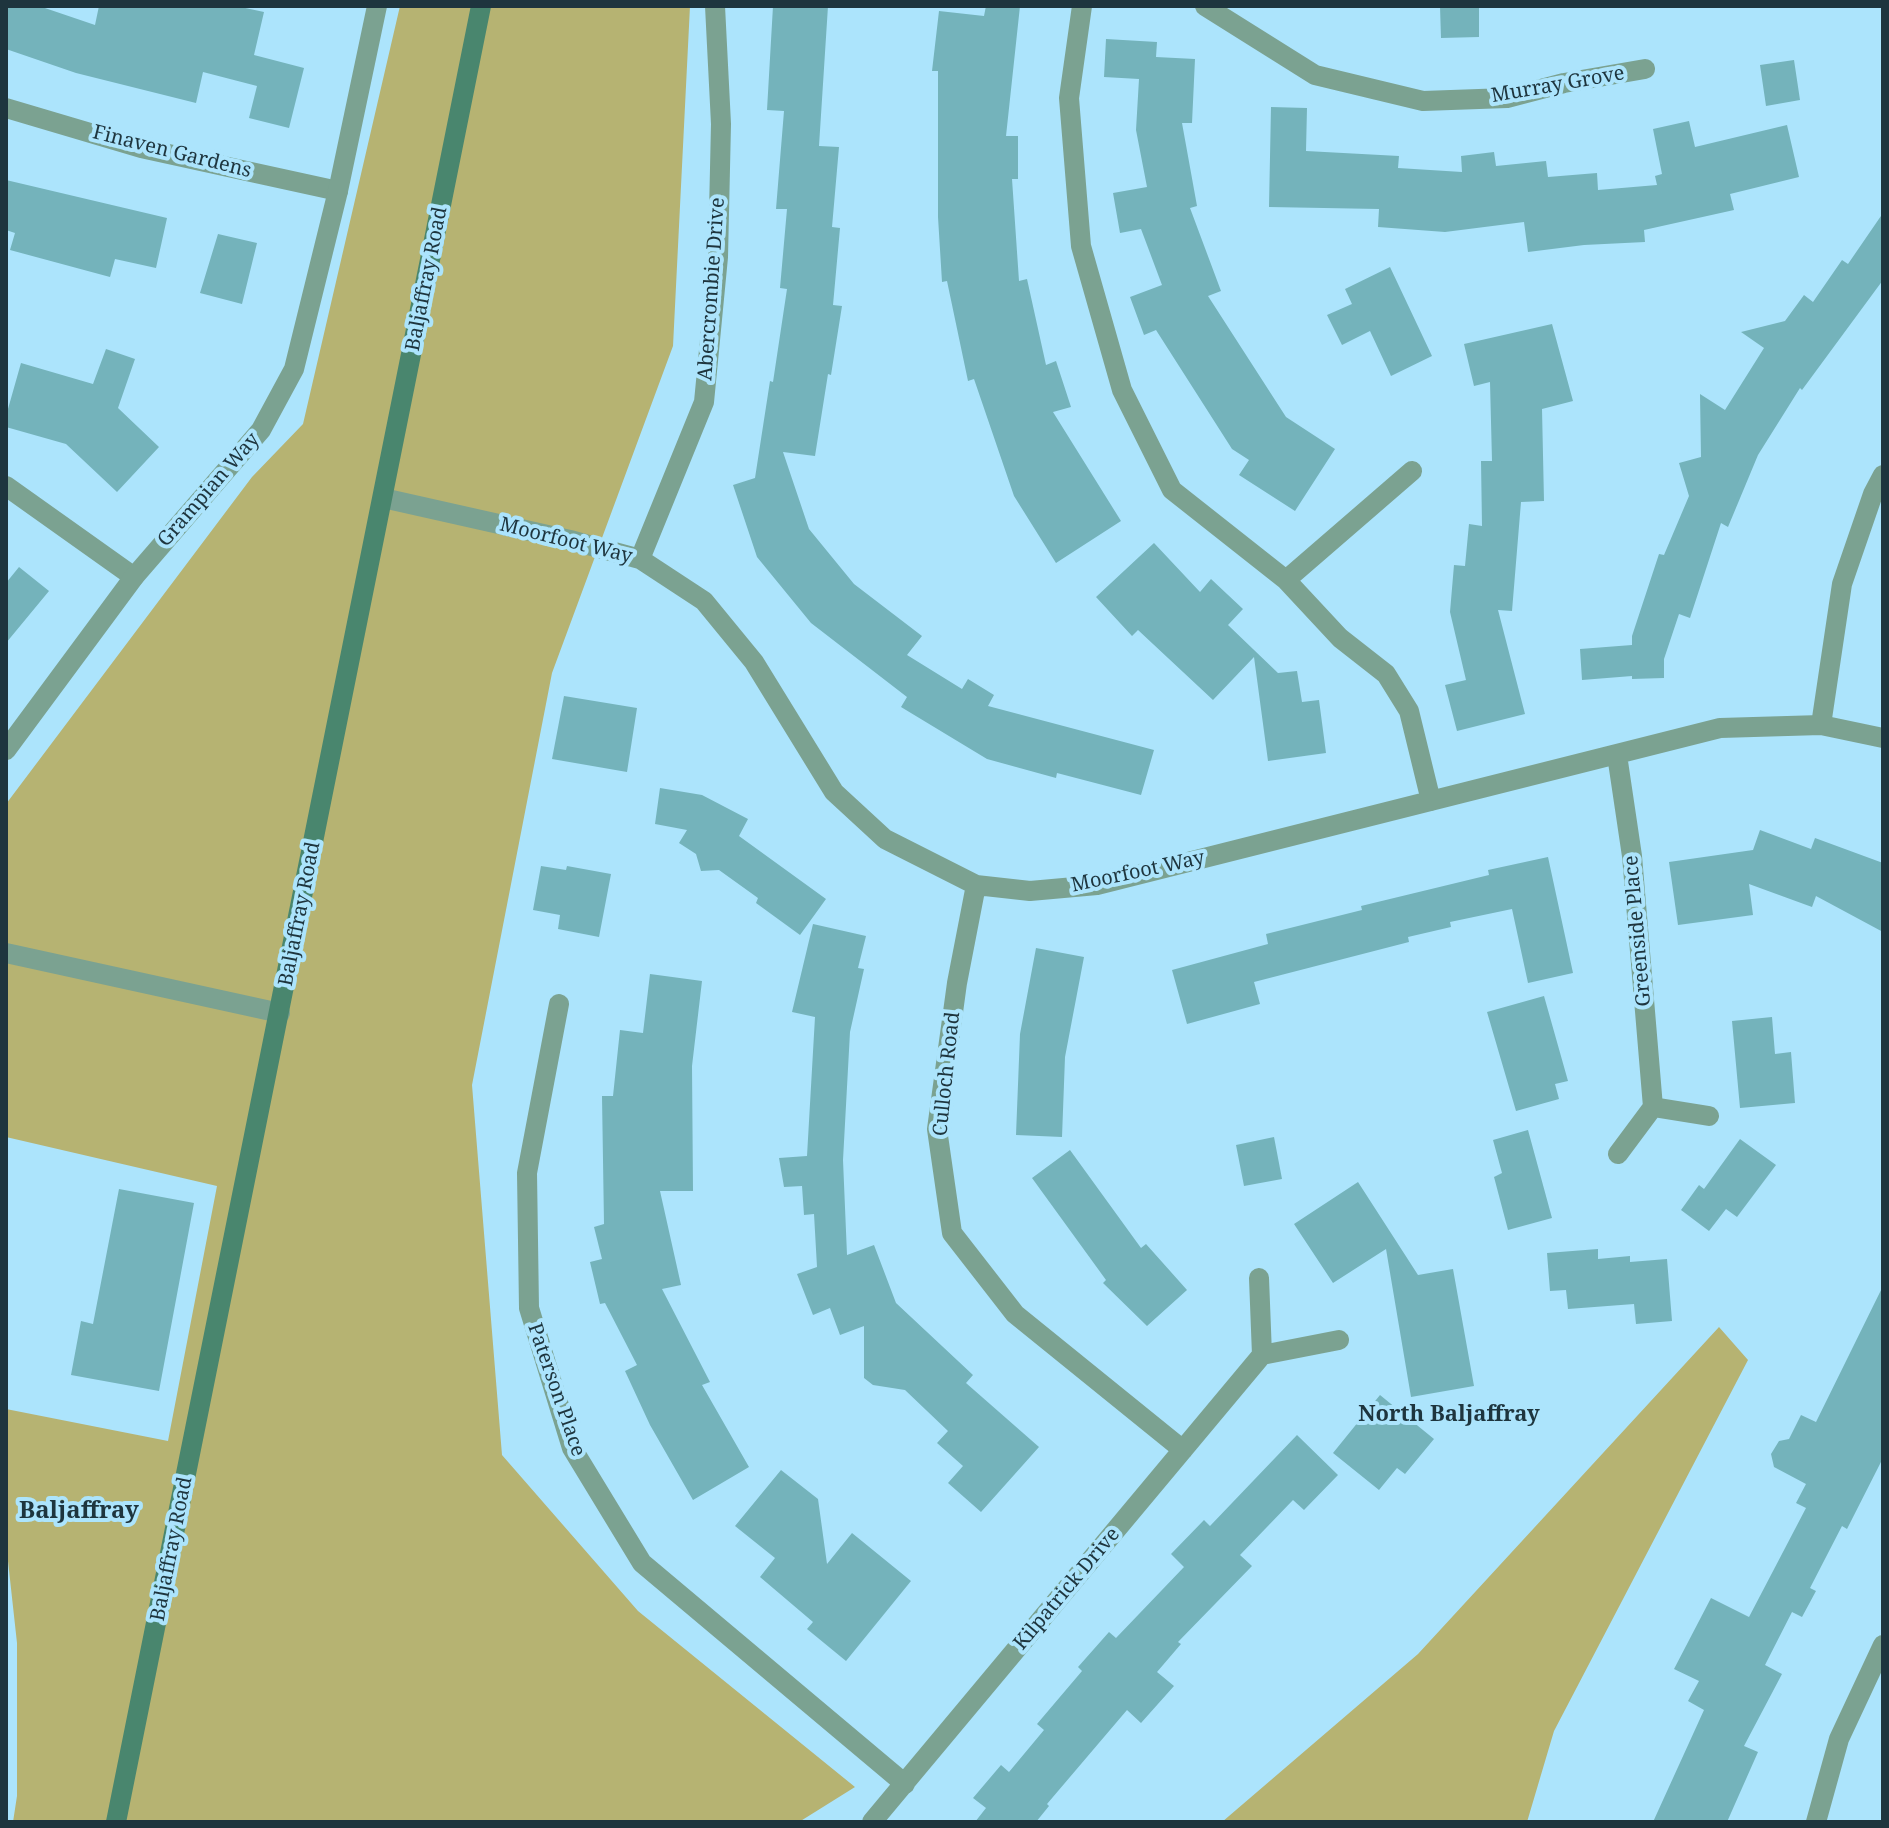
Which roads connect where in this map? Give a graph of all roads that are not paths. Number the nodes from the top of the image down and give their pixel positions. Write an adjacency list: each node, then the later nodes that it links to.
1 (377, 6): 8 (street, Grampian Way)
2 (481, 6): 12 (main road, Baljaffray Road)
3 (715, 6): 13 (street, Abercrombie Drive)
4 (1082, 6): 15 (street)
5 (1205, 6): 6 (street, Murray Grove)
6 (1645, 69)
7 (6, 108): 8 (street, Finaven Gardens)
8 (338, 191): 14 (street, Grampian Way)
9 (1412, 471): 15 (street)
10 (1883, 475): 16 (street)
11 (6, 486): 14 (street)
12 (383, 498): 13 (street, Moorfoot Way); 24 (main road, Baljaffray Road)
13 (640, 559): 21 (street, Moorfoot Way)
14 (134, 577): 18 (street, Grampian Way)
15 (1286, 580): 20 (street)
16 (1821, 725): 17 (street, Moorfoot Way); 19 (street, Moorfoot Way)
17 (1883, 738)
18 (6, 750)
19 (1617, 755): 20 (street, Moorfoot Way); 25 (street, Greenside Place)
20 (1431, 801): 21 (street, Moorfoot Way)
21 (976, 885): 31 (street, Culloch Road)
22 (6, 953): 24 (street)
23 (559, 1004): 33 (street, Paterson Place)
24 (280, 1013): 34 (main road, Baljaffray Road)
25 (1653, 1107): 26 (street); 27 (street)
26 (1709, 1116)
27 (1618, 1154)
28 (1259, 1278): 30 (street)
29 (1339, 1340): 30 (street)
30 (1262, 1355): 31 (street, Kilpatrick Drive)
31 (1183, 1450): 33 (street, Kilpatrick Drive)
32 (1883, 1645): 36 (street)
33 (905, 1784): 35 (street, Kilpatrick Drive)
34 (116, 1822)
35 (872, 1822)
36 (1816, 1822)

